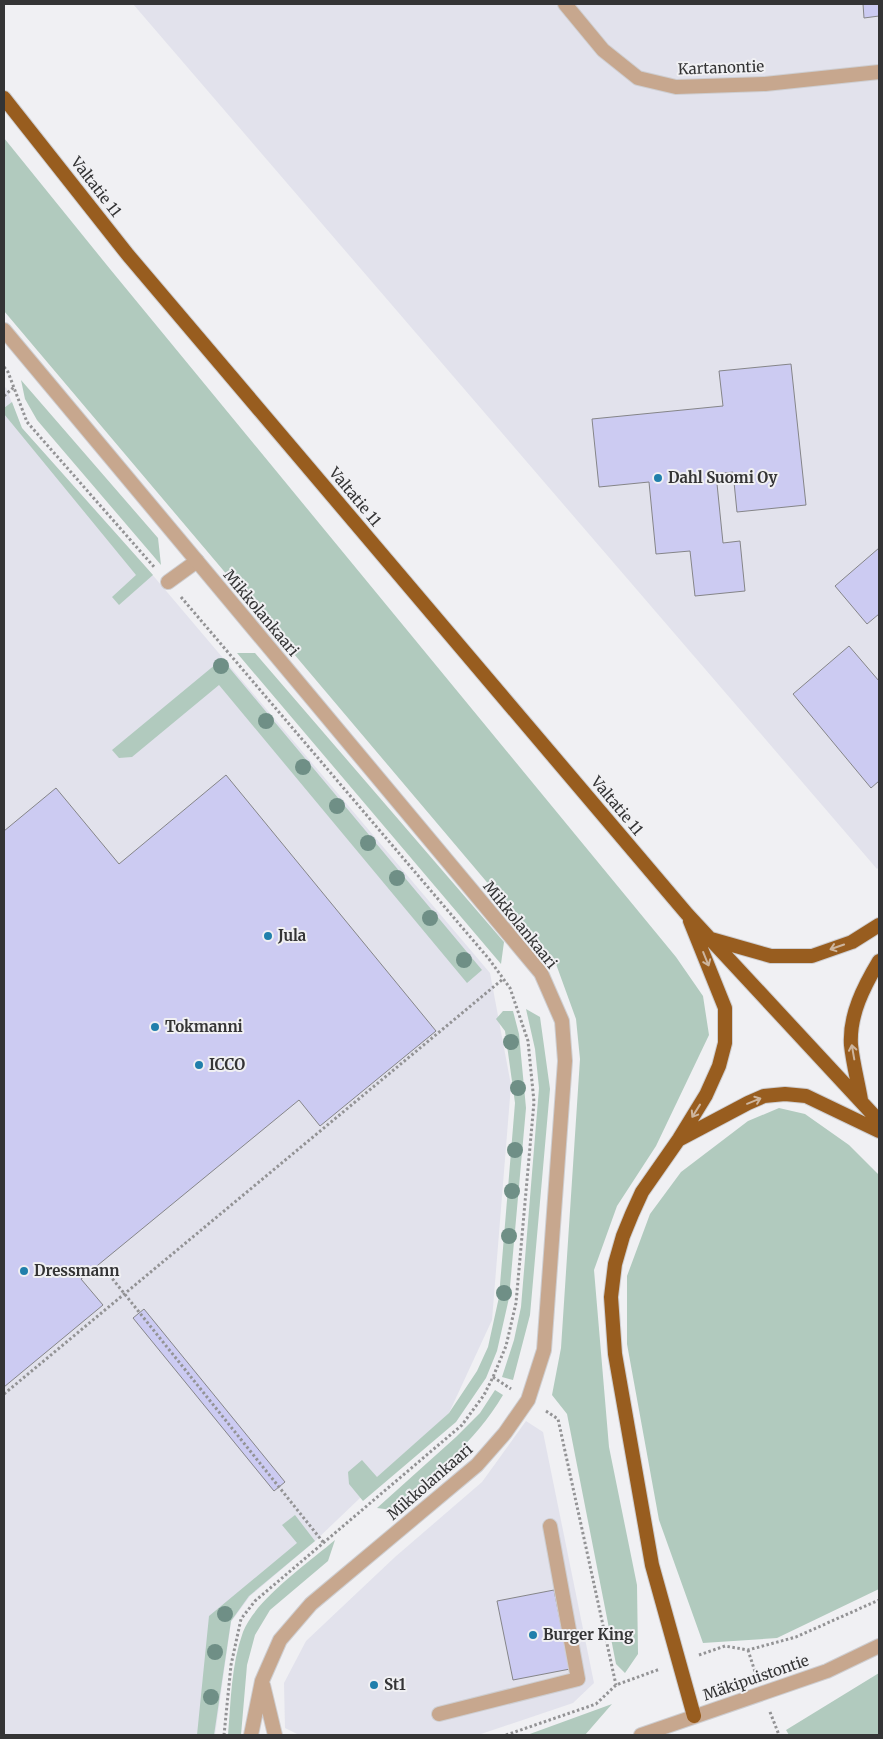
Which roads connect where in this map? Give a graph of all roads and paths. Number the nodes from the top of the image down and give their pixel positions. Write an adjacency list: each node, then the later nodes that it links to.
1 (565, 4): 2 (street, Kartanontie)
2 (879, 72)
3 (4, 98): 10 (highway, Valtatie 11)
4 (4, 330): 8 (street, Mikkolankaari)
5 (4, 367): 6 (path)
6 (14, 388): 7 (path); 9 (path)
7 (4, 396)
8 (197, 561): 9 (street); 23 (street, Mikkolankaari)
9 (168, 582): 14 (path)
10 (687, 914): 12 (highway, Valtatie 11); 18 (highway, one-way to 18)
11 (879, 924): 12 (highway, one-way to 12)
12 (710, 939): 15 (highway)
13 (879, 961): 15 (highway, one-way to 13)
14 (503, 979): 20 (path); 21 (path)
15 (861, 1100): 16 (highway)
16 (879, 1121)
17 (879, 1131): 18 (highway, one-way to 17)
18 (679, 1139): 28 (highway)
19 (103, 1267): 20 (path)
20 (125, 1294): 22 (path); 25 (path)
21 (493, 1377): 23 (path); 25 (path)
22 (4, 1394)
23 (528, 1400): 29 (street, Mikkolankaari); 30 (path)
24 (550, 1526): 31 (street)
25 (323, 1542): 33 (path)
26 (879, 1600): 28 (path)
27 (879, 1646): 32 (street, Mäkipuistontie)
28 (678, 1662): 30 (path); 32 (highway)
29 (262, 1681): 34 (street, Mikkolankaari); 35 (street)
30 (616, 1685): 36 (path)
31 (439, 1714)
32 (694, 1716): 37 (street, Mäkipuistontie)
33 (224, 1735)
34 (251, 1735)
35 (275, 1735)
36 (506, 1735)
37 (641, 1735)

